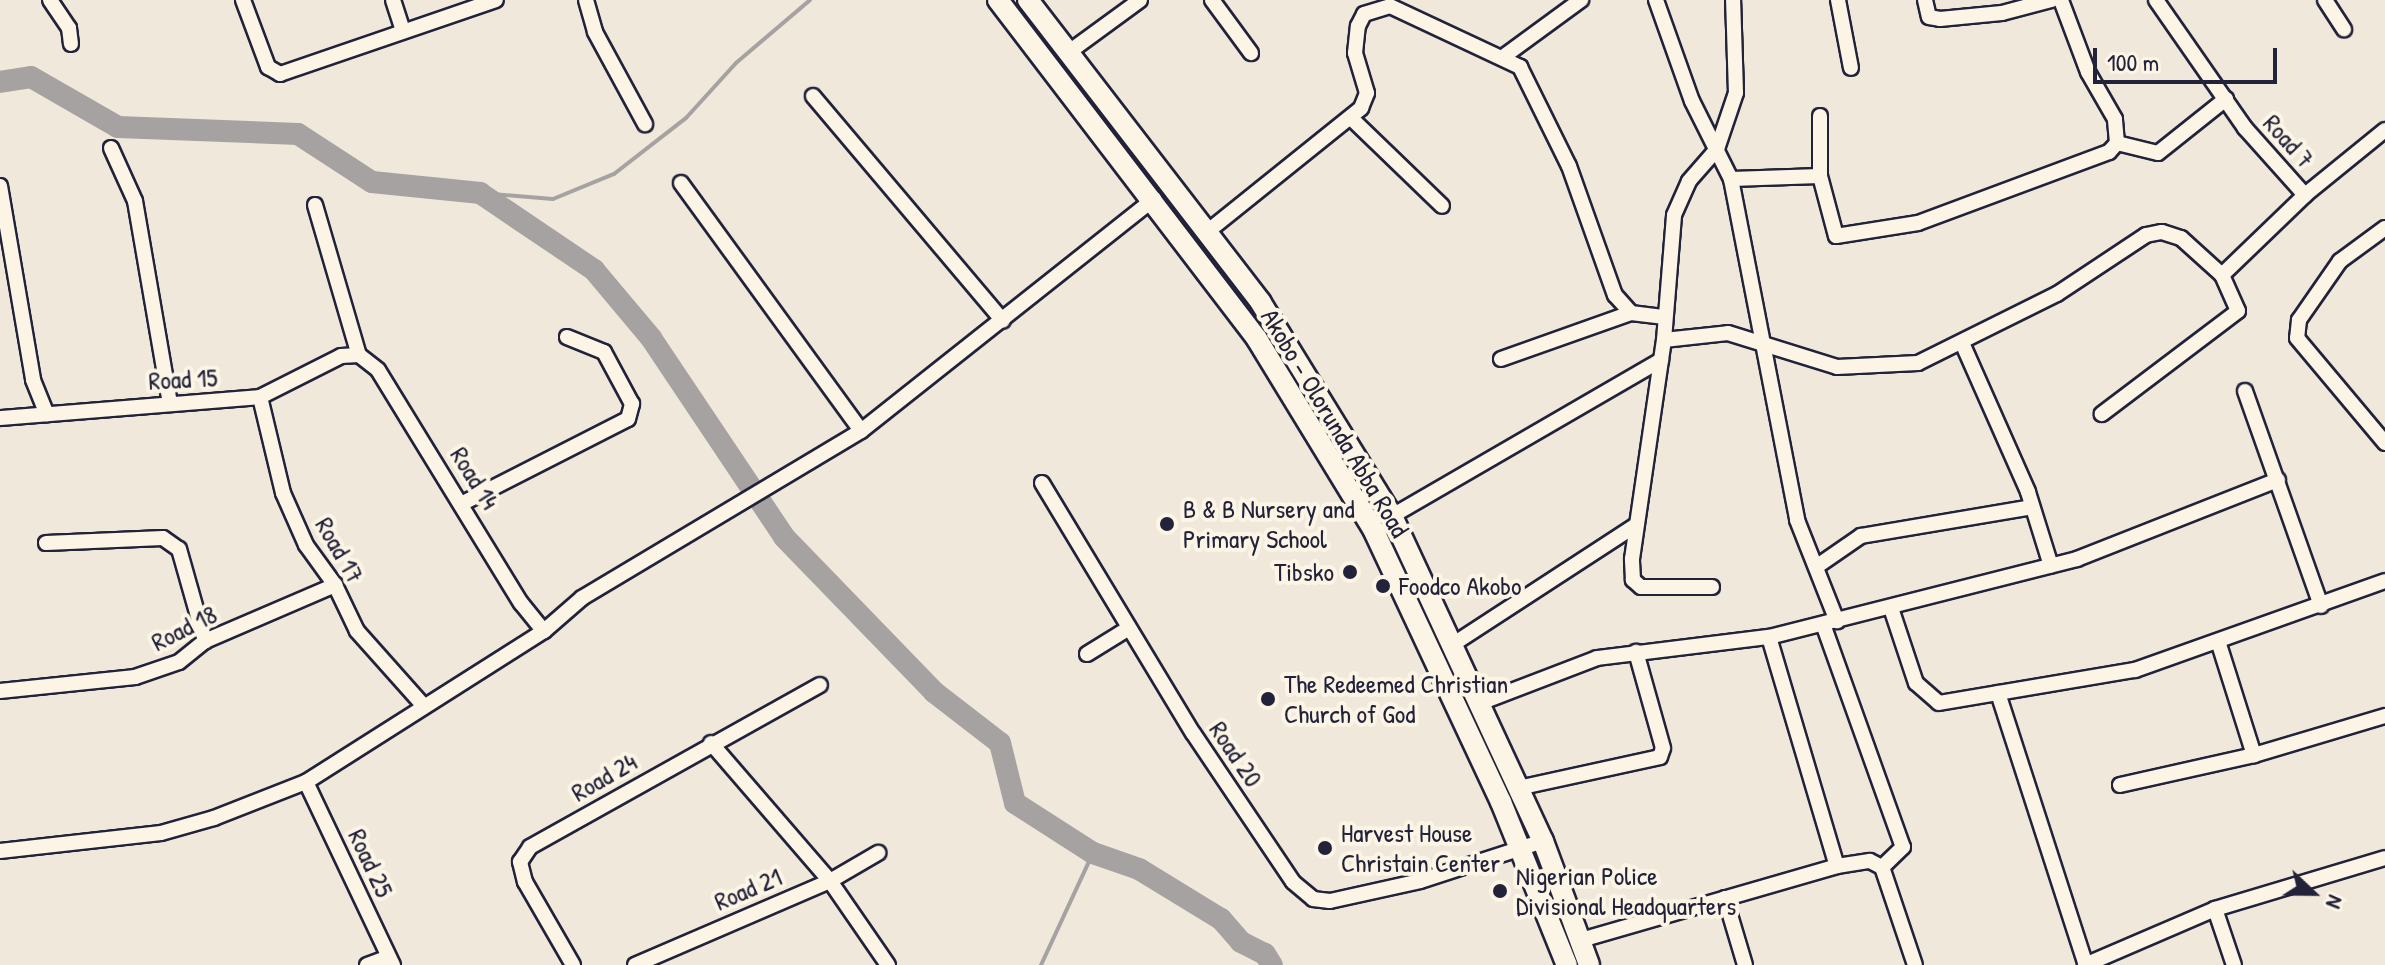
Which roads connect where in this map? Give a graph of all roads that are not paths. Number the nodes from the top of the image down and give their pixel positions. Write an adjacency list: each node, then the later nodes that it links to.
1 (50, 0): 22 (street)
2 (243, 0): 21 (street)
3 (393, 0): 21 (street)
4 (496, 0): 21 (street)
5 (586, 0): 31 (street)
6 (998, 0): 19 (main road, Akobo - Olorunda Abba Road)
7 (1140, 0): 23 (street)
8 (1212, 0): 24 (street)
9 (1581, 0): 25 (street)
10 (1656, 0): 35 (street)
11 (1733, 0): 35 (street)
12 (1838, 0): 26 (street)
13 (1925, 0): 14 (street)
14 (2051, 0)
15 (2061, 0): 33 (street)
16 (2156, 0): 28 (street, Road 7)
17 (2325, 0): 20 (street)
18 (1032, 5): 19 (main road); 23 (main road, Akobo - Olorunda Abba Road)
19 (1018, 25): 41 (main road, Akobo - Olorunda Abba Road)
20 (2344, 29)
21 (403, 31)
22 (71, 44)
23 (1069, 52): 45 (main road, Akobo - Olorunda Abba Road)
24 (1251, 53)
25 (1503, 57): 30 (street); 47 (street)
26 (1851, 68)
27 (813, 96): 49 (street)
28 (2226, 99): 33 (street); 40 (street, Road 7)
29 (1820, 116): 36 (street)
30 (1352, 119): 43 (street); 45 (street)
31 (645, 124)
32 (2385, 130): 40 (street)
33 (2117, 143): 36 (street)
34 (111, 148): 59 (street)
35 (1717, 149): 37 (street); 48 (street)
36 (1820, 176): 37 (street)
37 (1731, 179): 52 (street)
38 (681, 183): 63 (street)
39 (0, 186): 60 (street)
40 (2305, 195): 46 (street)
41 (1154, 199): 49 (street); 75 (main road, Akobo - Olorunda Abba Road)
42 (315, 205): 54 (street)
43 (1442, 206)
44 (2385, 228): 64 (street)
45 (1207, 232): 69 (main road, Akobo - Olorunda Abba Road)
46 (2222, 275): 53 (street); 61 (street)
47 (1631, 313): 48 (street); 55 (street)
48 (1665, 317): 51 (street)
49 (1003, 321): 63 (street)
50 (567, 337): 67 (street)
51 (1664, 340): 52 (street); 56 (street)
52 (1761, 341): 53 (street); 74 (street)
53 (1963, 345): 68 (street)
54 (359, 355): 58 (street, Road 15); 67 (street, Road 14)
55 (1501, 359)
56 (1661, 360): 69 (street); 70 (street)
57 (2245, 391): 65 (street)
58 (260, 397): 59 (street, Road 15); 77 (street, Road 17)
59 (170, 403): 60 (street, Road 15)
60 (47, 414): 62 (street, Road 15)
61 (2102, 414)
62 (0, 418)
63 (861, 431): 83 (street)
64 (2385, 443)
65 (2278, 480): 73 (street); 79 (street)
66 (1042, 483): 82 (street, Road 20)
67 (463, 503): 83 (street, Road 14)
68 (2032, 507): 73 (street); 74 (street)
69 (1392, 516): 72 (main road, Akobo - Olorunda Abba Road)
70 (1636, 525): 78 (street); 87 (street)
71 (46, 543): 85 (street)
72 (1413, 558): 75 (main road); 87 (main road, Akobo - Olorunda Abba Road)
73 (2051, 566): 80 (street)
74 (1816, 567): 81 (street)
75 (1392, 568): 102 (main road, Akobo - Olorunda Abba Road)
76 (2385, 581): 79 (street)
77 (335, 585): 85 (street, Road 18); 94 (street, Road 17)
78 (1712, 587)
79 (2321, 606): 86 (street)
80 (1891, 608): 81 (street); 92 (street)
81 (1830, 622): 84 (street); 107 (street)
82 (1129, 628): 89 (street); 102 (street, Road 20)
83 (544, 631): 94 (street)
84 (1769, 637): 88 (street); 106 (street)
85 (205, 641): 91 (street, Road 18)
86 (2218, 641): 92 (street); 97 (street)
87 (1455, 643): 93 (main road, Akobo - Olorunda Abba Road)
88 (1636, 652): 93 (street); 100 (street)
89 (1087, 654)
90 (820, 685): 96 (street, Road 24)
91 (0, 691)
92 (1998, 693): 121 (street)
93 (1480, 703): 100 (main road, Akobo - Olorunda Abba Road)
94 (422, 704): 98 (street)
95 (2385, 716): 97 (street)
96 (711, 743): 108 (street); 115 (street, Road 24)
97 (2254, 755): 99 (street)
98 (306, 782): 103 (street); 112 (street, Road 25)
99 (2120, 785)
100 (1518, 788): 101 (main road, Akobo - Olorunda Abba Road)
101 (1543, 841): 102 (street); 111 (main road, Akobo - Olorunda Abba Road)
102 (1520, 849): 117 (main road, Akobo - Olorunda Abba Road)
103 (0, 851)
104 (878, 853): 108 (street, Road 21)
105 (2385, 858): 110 (street)
106 (1837, 866): 107 (street); 109 (street)
107 (1882, 867): 120 (street)
108 (830, 881): 113 (street, Road 21); 116 (street)
109 (1725, 898): 111 (street); 119 (street)
110 (2215, 909): 121 (street); 122 (street)
111 (1581, 940): 118 (main road, Akobo - Olorunda Abba Road)
112 (391, 961): 114 (street)
113 (641, 964)
114 (367, 965)
115 (573, 965)
116 (888, 965)
117 (1567, 965)
118 (1589, 965)
119 (1745, 965)
120 (1915, 965)
121 (2085, 965)
122 (2234, 965)

